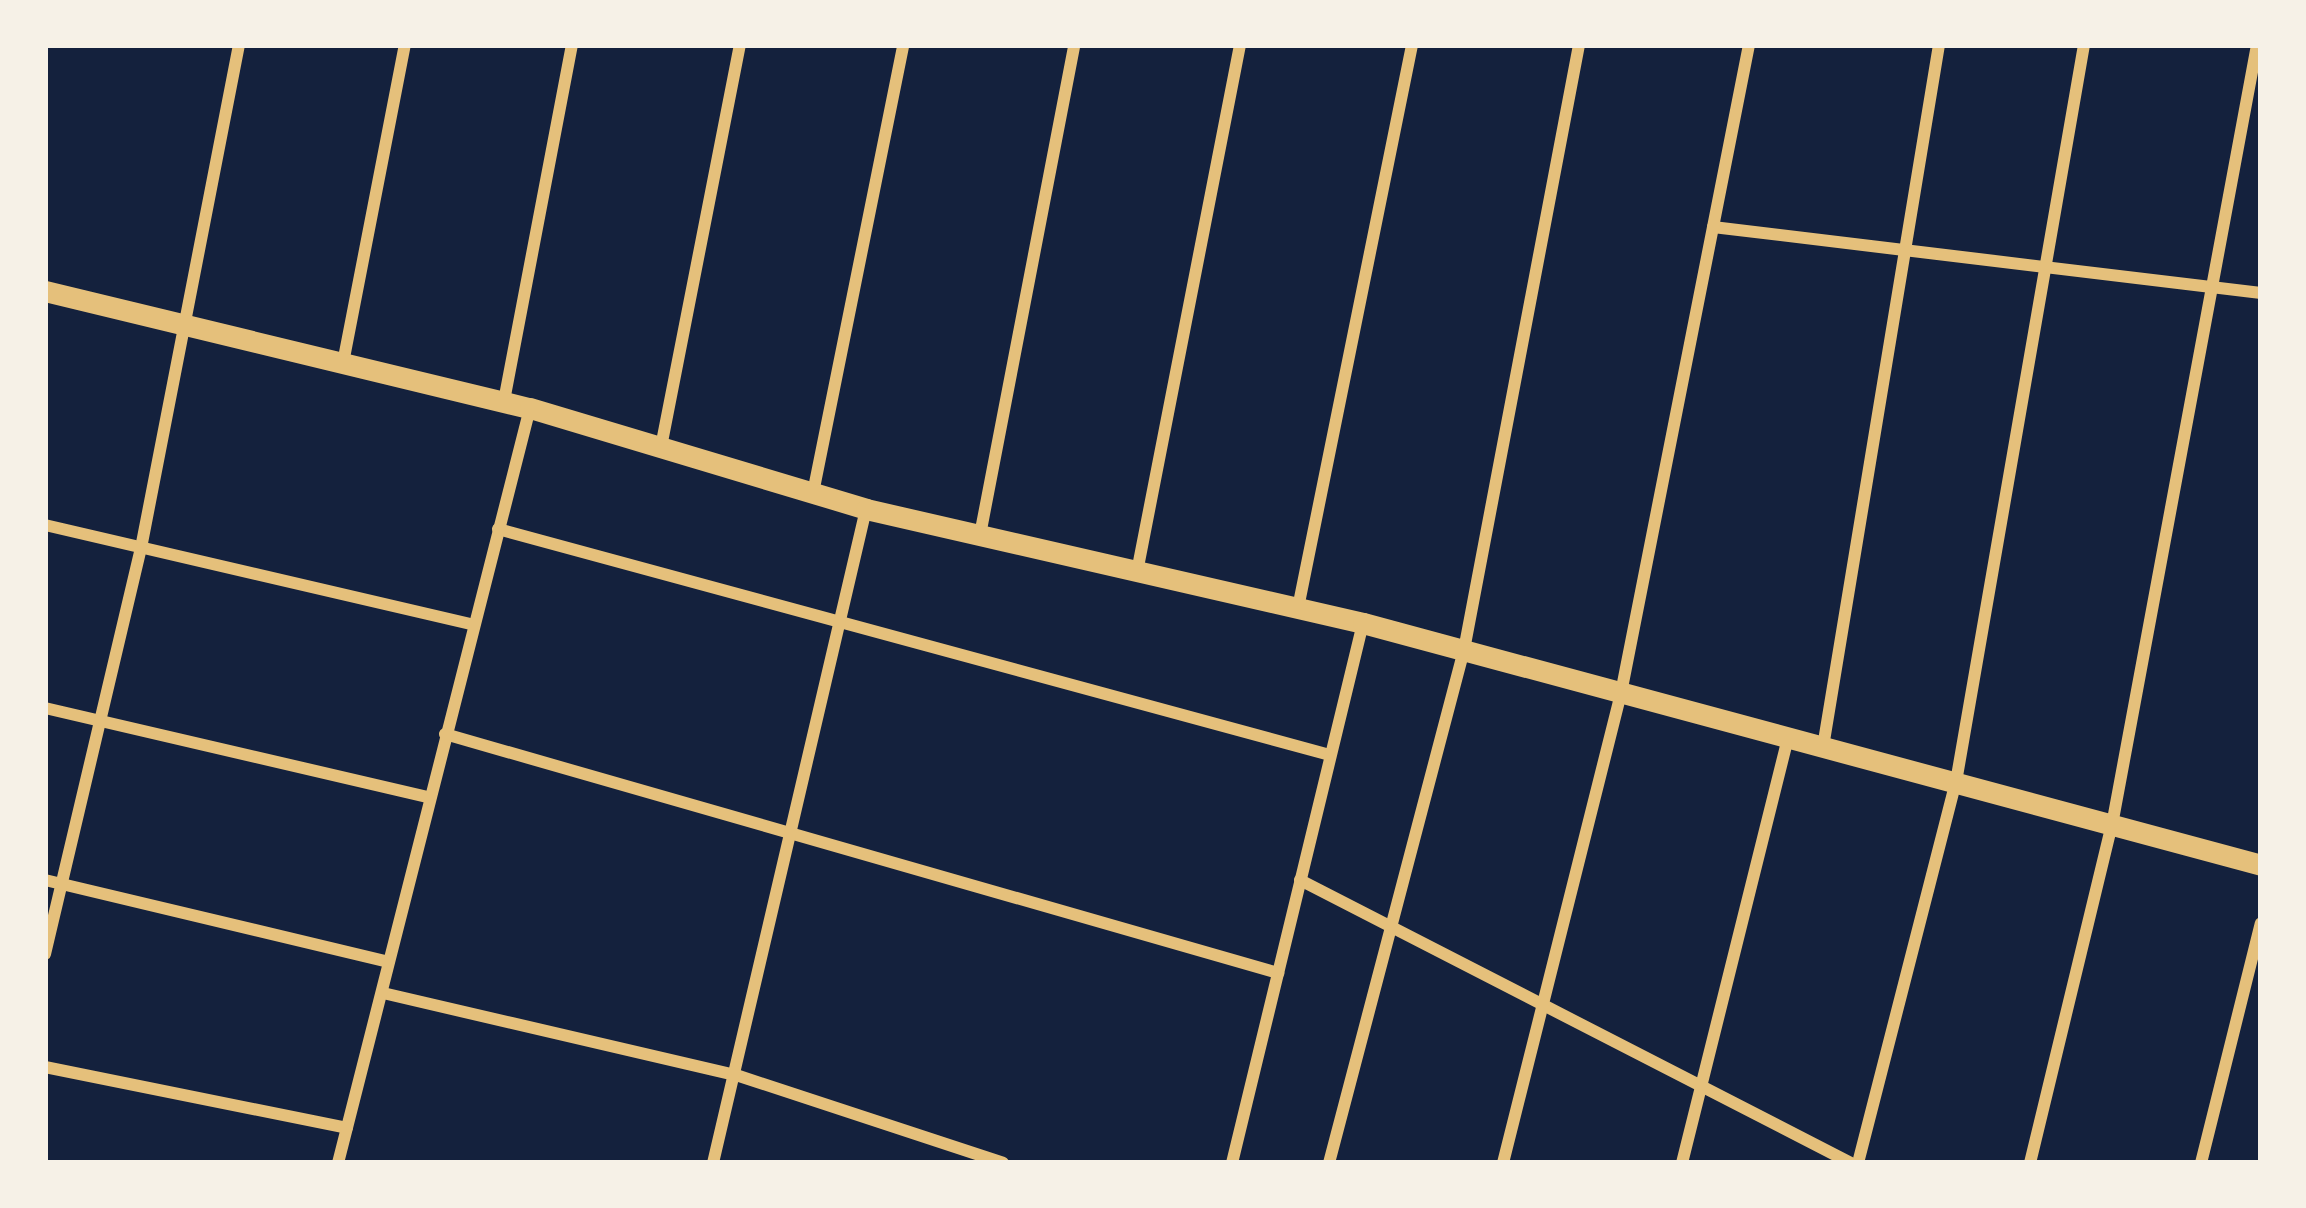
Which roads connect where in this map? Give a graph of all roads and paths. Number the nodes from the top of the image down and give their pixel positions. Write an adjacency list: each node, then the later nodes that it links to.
1 (239, 45): 20 (street)
2 (405, 45): 21 (street)
3 (572, 45): 22 (street)
4 (740, 45): 24 (street)
5 (903, 45): 25 (street)
6 (1074, 45): 29 (street)
7 (1240, 45): 31 (street)
8 (1412, 45): 32 (street)
9 (1579, 45): 36 (street)
10 (1749, 45): 14 (street)
11 (1939, 45): 15 (street)
12 (2084, 45): 16 (street)
13 (2257, 45): 17 (street)
14 (1713, 227): 15 (street); 37 (street)
15 (1905, 250): 16 (street); 42 (street)
16 (2042, 266): 17 (street); 44 (street)
17 (2215, 288): 19 (street); 46 (street)
18 (45, 291): 20 (street)
19 (2261, 293)
20 (186, 326): 21 (street); 30 (street)
21 (343, 363): 22 (street)
22 (504, 401): 23 (street)
23 (530, 408): 24 (street); 28 (street)
24 (662, 447): 25 (street)
25 (813, 493): 26 (street)
26 (866, 509): 29 (street); 33 (street)
27 (45, 525): 30 (street)
28 (498, 529): 33 (street); 35 (street)
29 (980, 536): 31 (street)
30 (141, 548): 35 (street); 39 (street)
31 (1137, 572): 32 (street)
32 (1298, 608): 34 (street)
33 (838, 621): 43 (street); 47 (street)
34 (1363, 623): 36 (street); 43 (street)
35 (472, 624): 40 (street)
36 (1464, 650): 37 (street); 53 (street)
37 (1622, 693): 41 (street); 58 (street)
38 (45, 708): 39 (street)
39 (100, 722): 45 (street); 51 (street)
40 (445, 734): 45 (street); 47 (street)
41 (1787, 737): 42 (street); 61 (street)
42 (1823, 747): 44 (street)
43 (1330, 755): 50 (street)
44 (1956, 782): 46 (street); 70 (street)
45 (427, 797): 55 (street)
46 (2112, 825): 48 (street); 71 (street)
47 (792, 834): 56 (street); 60 (street)
48 (2261, 865)
49 (45, 880): 51 (street)
50 (1300, 880): 53 (street); 56 (street)
51 (62, 884): 54 (street); 55 (street)
52 (2261, 923): 72 (street)
53 (1388, 926): 58 (street); 67 (street)
54 (45, 954)
55 (388, 962): 57 (street)
56 (1278, 974): 66 (street)
57 (382, 993): 60 (street); 62 (street)
58 (1541, 1005): 61 (street); 68 (street)
59 (45, 1067): 62 (street)
60 (736, 1075): 64 (street); 65 (street)
61 (1700, 1086): 69 (street); 70 (street)
62 (347, 1128): 63 (street)
63 (338, 1163)
64 (713, 1163)
65 (1003, 1163)
66 (1232, 1163)
67 (1329, 1163)
68 (1503, 1163)
69 (1682, 1163)
70 (1854, 1163)
71 (2030, 1163)
72 (2201, 1163)

